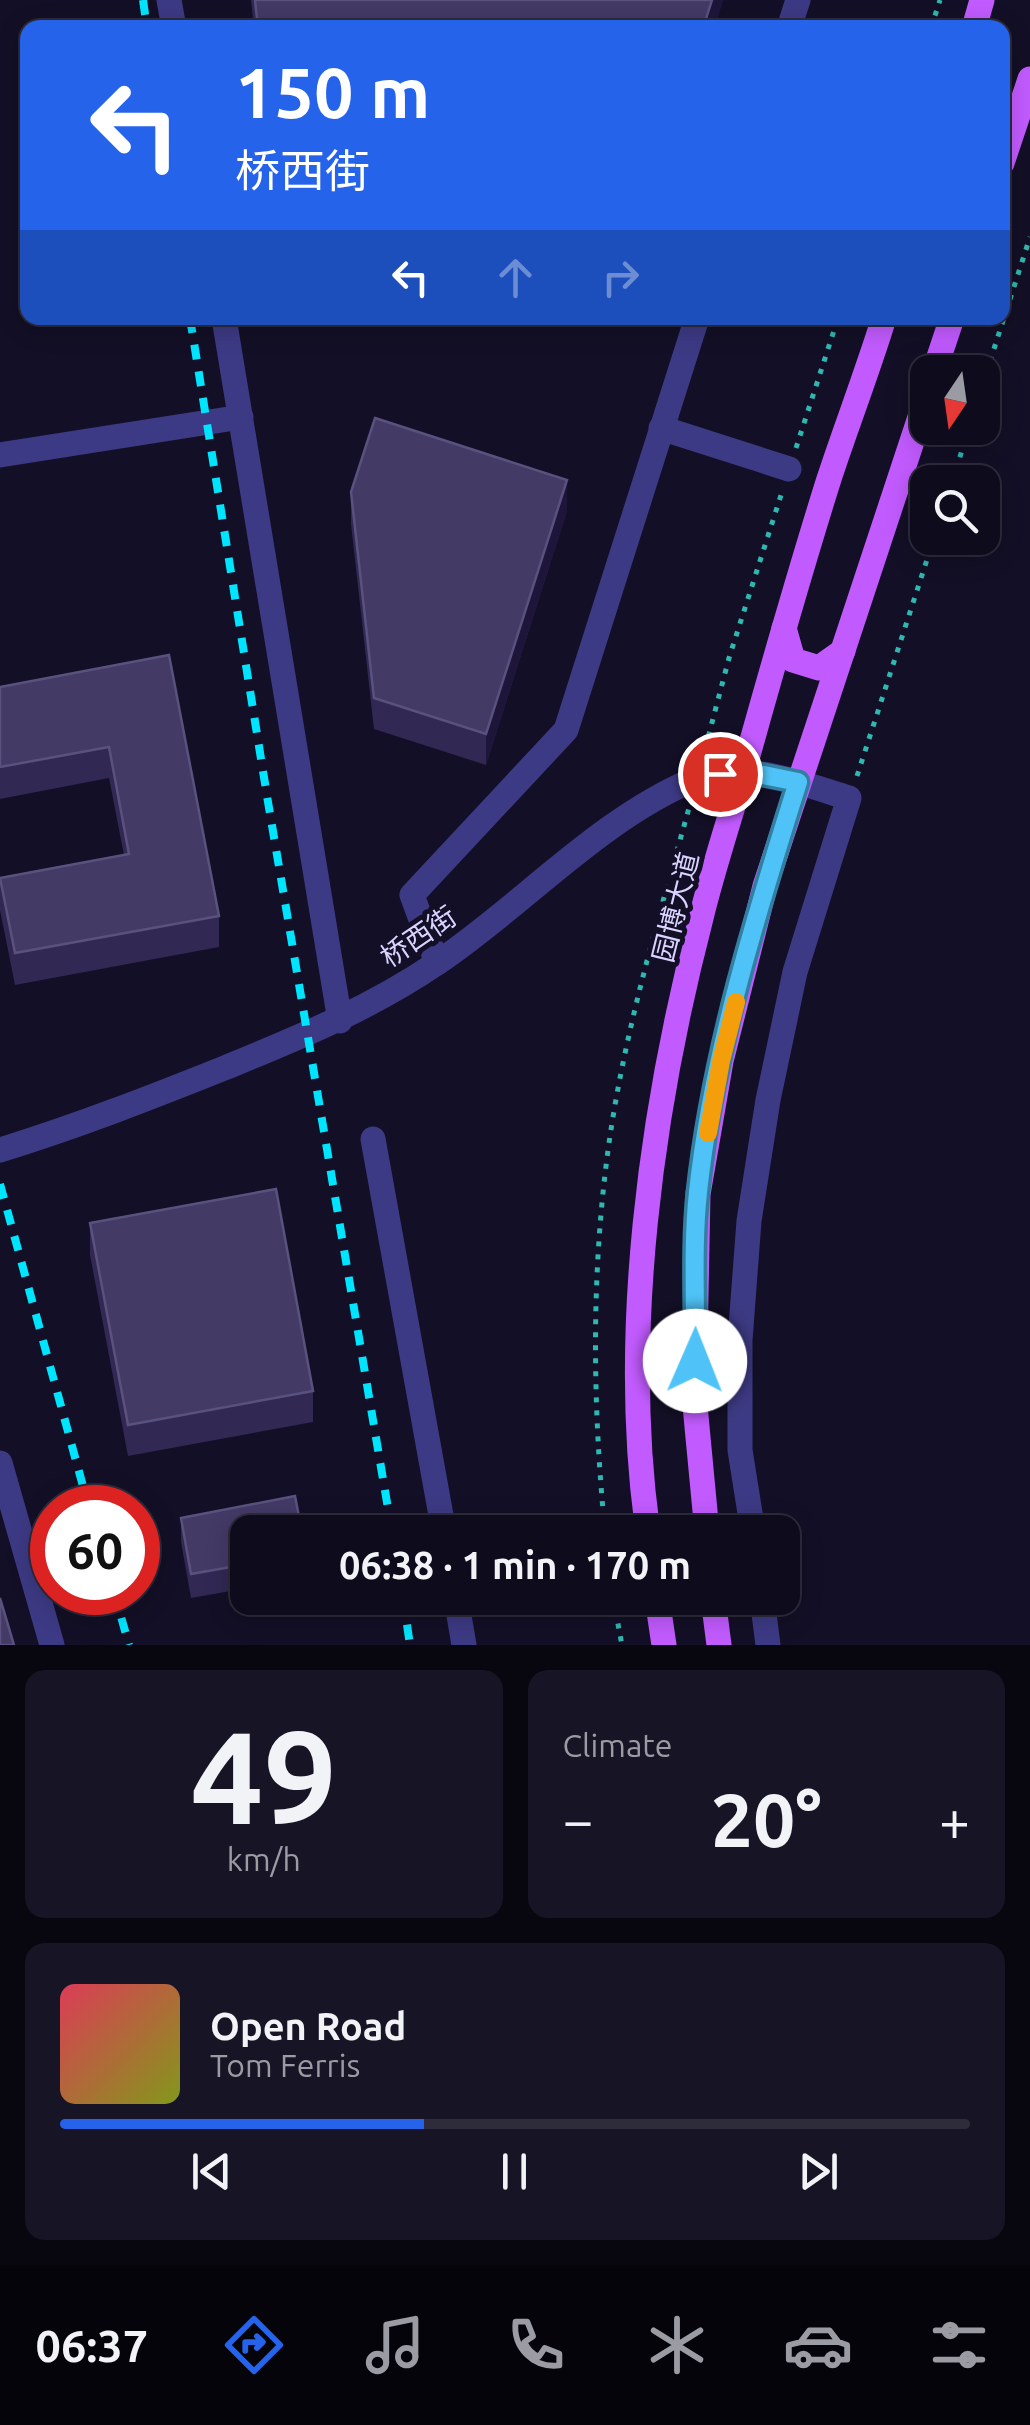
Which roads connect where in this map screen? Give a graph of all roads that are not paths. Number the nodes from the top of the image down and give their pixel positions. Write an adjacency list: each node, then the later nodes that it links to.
1 (1030, 79): 2 (main road)
2 (1010, 139)
3 (225, 325): 8 (street)
4 (695, 325): 9 (street)
5 (882, 325): 13 (main road, 园博大道)
6 (950, 325): 7 (main road)
7 (940, 355)
8 (241, 417): 11 (street); 18 (street)
9 (662, 428): 12 (street); 17 (street)
10 (911, 445): 14 (main road)
11 (0, 455)
12 (789, 469)
13 (784, 628): 14 (main road); 15 (main road, 园博大道)
14 (843, 650): 16 (main road)
15 (743, 771): 16 (street, 桥西街); 17 (street, 桥西街); 23 (main road, 园博大道)
16 (798, 782): 24 (main road); 25 (street, 桥西街)
17 (438, 963): 18 (street, 桥西街)
18 (340, 1021): 20 (street, 桥西街)
19 (373, 1140): 22 (street)
20 (0, 1150)
21 (0, 1464): 30 (street)
22 (441, 1515)
23 (647, 1515)
24 (705, 1515)
25 (750, 1515)
26 (459, 1615): 31 (street)
27 (660, 1615): 32 (main road)
28 (715, 1615): 33 (main road)
29 (764, 1615): 34 (street)
30 (52, 1645)
31 (464, 1645)
32 (664, 1645)
33 (719, 1645)
34 (768, 1645)

